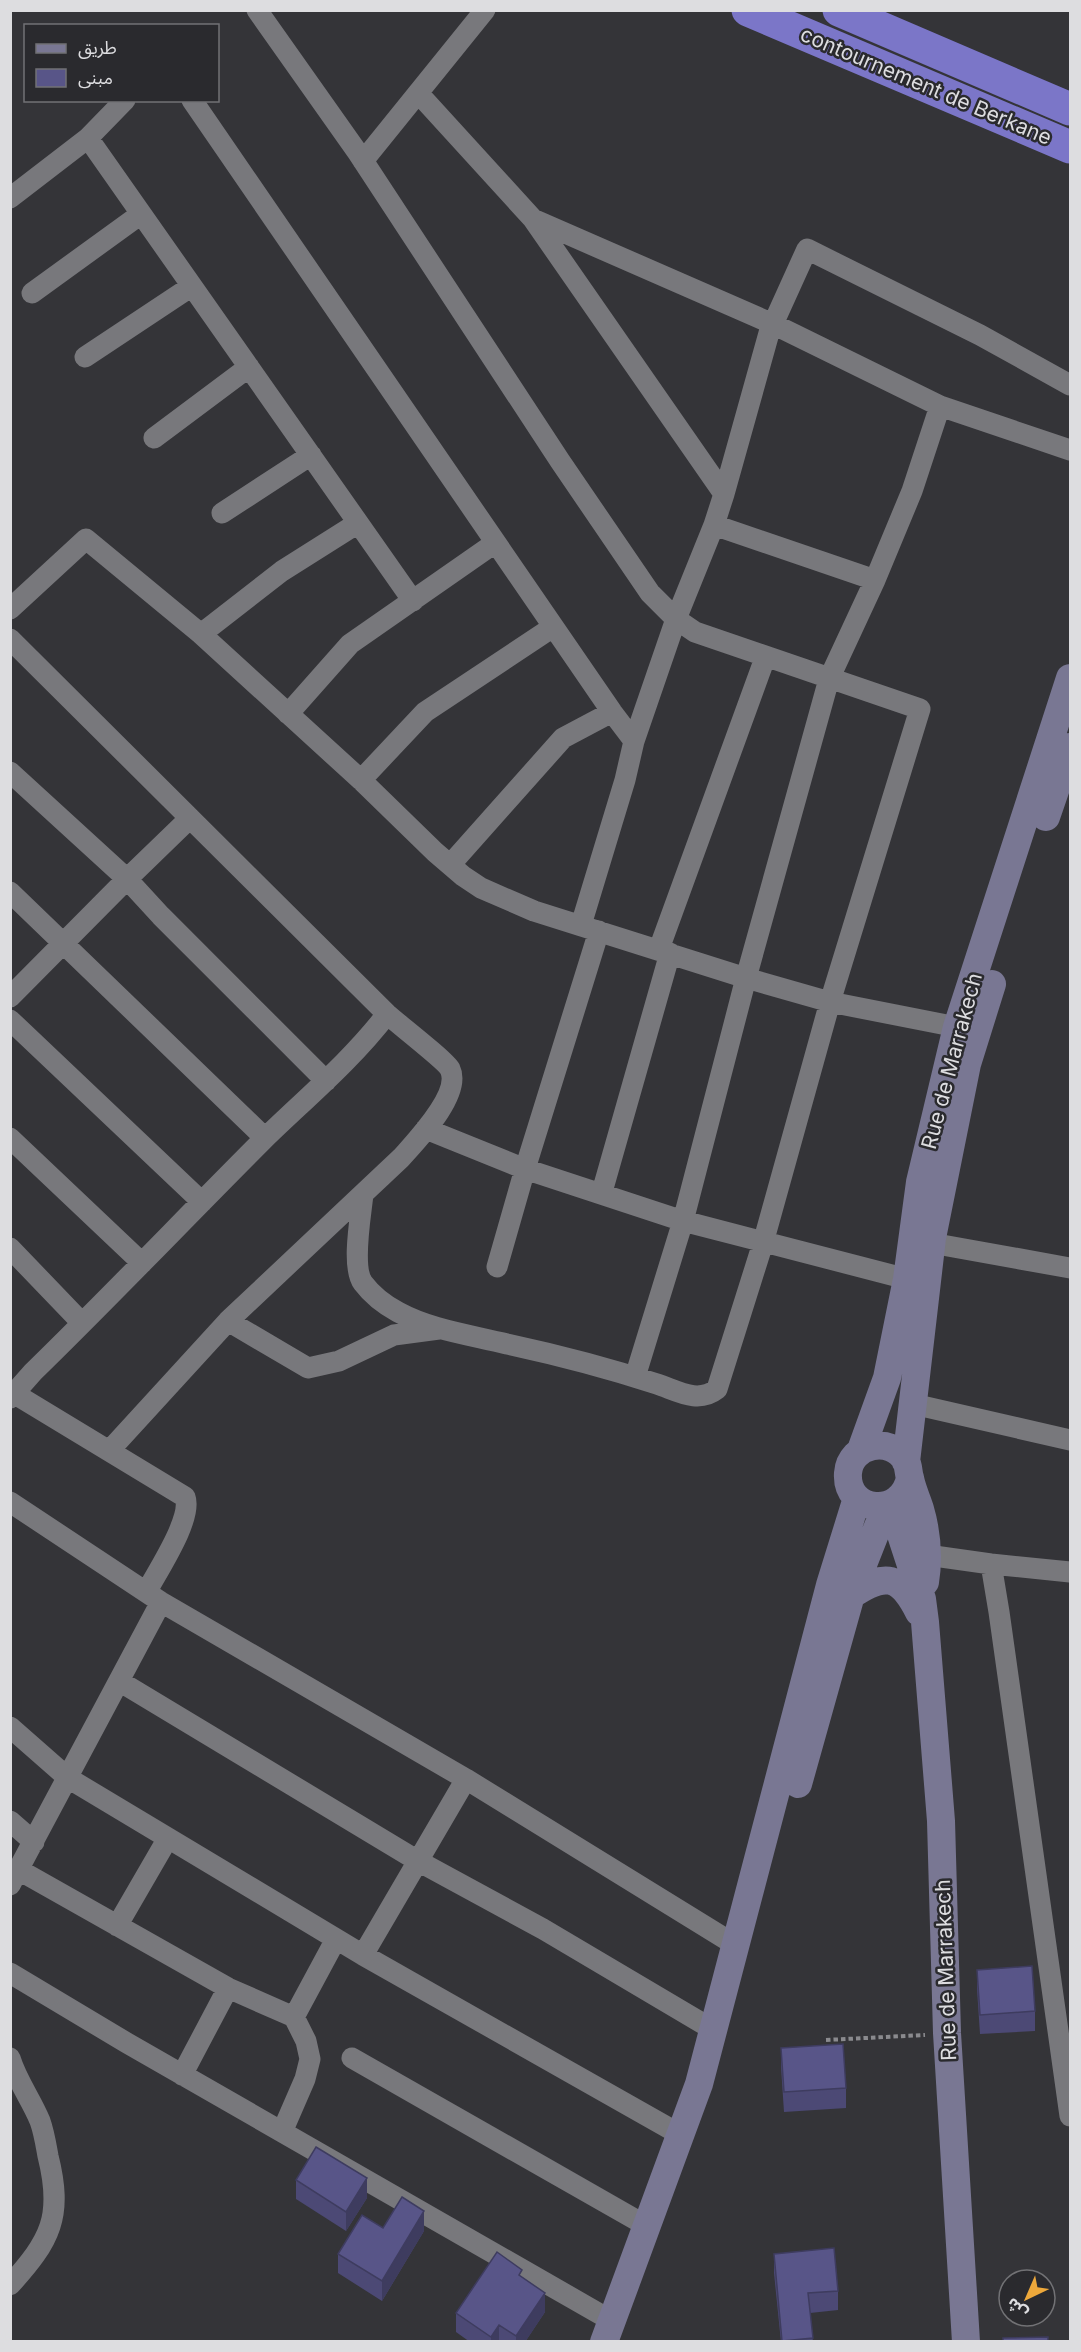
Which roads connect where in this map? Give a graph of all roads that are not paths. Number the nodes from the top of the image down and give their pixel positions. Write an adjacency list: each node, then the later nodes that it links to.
1 (257, 10): 11 (street)
2 (485, 10): 5 (street)
3 (748, 10): 10 (highway, contournement de Berkane)
4 (839, 10): 8 (highway)
5 (419, 94): 11 (street); 14 (street)
6 (123, 102): 9 (street)
7 (193, 102): 29 (street)
8 (1071, 109)
9 (88, 138): 12 (street); 13 (street)
10 (1071, 147)
11 (363, 161): 33 (street)
12 (10, 198)
13 (141, 214): 15 (street); 16 (street)
14 (534, 219): 17 (street); 25 (street)
15 (192, 286): 18 (street); 19 (street)
16 (32, 293)
17 (773, 324): 20 (street); 21 (street); 25 (street)
18 (85, 357)
19 (249, 367): 22 (street); 24 (street)
20 (1071, 385)
21 (940, 406): 23 (street); 30 (street)
22 (154, 438)
23 (1071, 450)
24 (311, 455): 26 (street); 27 (street)
25 (724, 494): 28 (street)
26 (222, 513)
27 (358, 523): 31 (street); 35 (street)
28 (714, 525): 30 (street); 33 (street)
29 (495, 543): 31 (street); 34 (street)
30 (875, 580): 39 (street)
31 (413, 601): 41 (street)
32 (10, 609): 35 (street)
33 (676, 619): 37 (street); 42 (street)
34 (553, 627): 40 (street); 45 (street)
35 (201, 634): 41 (street)
36 (10, 639): 46 (street)
37 (765, 657): 39 (street); 52 (street)
38 (1071, 678): 58 (main road, Rue de Marrakech)
39 (829, 679): 53 (street); 55 (street)
40 (612, 712): 42 (street); 47 (street)
41 (288, 714): 45 (street)
42 (634, 741): 50 (street)
43 (1070, 748): 69 (main road, Rue de Marrakech)
44 (10, 772): 48 (street)
45 (361, 780): 47 (street)
46 (190, 818): 48 (street); 56 (street)
47 (450, 866): 50 (street)
48 (126, 879): 51 (street); 59 (street)
49 (10, 892): 51 (street)
50 (590, 928): 52 (street); 63 (street)
51 (64, 944): 54 (street); 62 (street)
52 (664, 951): 53 (street); 64 (street)
53 (747, 978): 55 (street); 67 (street)
54 (10, 998)
55 (831, 1002): 58 (street); 68 (street)
56 (387, 1014): 59 (street); 60 (street)
57 (10, 1020): 66 (street)
58 (957, 1027): 74 (main road, Rue de Marrakech)
59 (326, 1081): 62 (street)
60 (426, 1129): 63 (street); 65 (street)
61 (10, 1138): 71 (street)
62 (265, 1138): 66 (street)
63 (525, 1169): 64 (street); 72 (street)
64 (602, 1192): 67 (street)
65 (363, 1194): 75 (street); 77 (street)
66 (202, 1202): 71 (street)
67 (683, 1221): 68 (street); 78 (street)
68 (763, 1243): 74 (street); 78 (street)
69 (931, 1243): 73 (street); 80 (main road, Rue de Marrakech)
70 (10, 1248): 76 (street)
71 (142, 1263): 76 (street)
72 (497, 1267)
73 (1071, 1268)
74 (907, 1279): 82 (main road, Rue de Marrakech)
75 (228, 1321): 77 (street); 83 (street)
76 (82, 1323): 79 (street)
77 (442, 1329): 78 (street)
78 (635, 1377)
79 (11, 1394): 83 (street)
80 (913, 1404): 81 (street); 84 (main road, Rue de Marrakech)
81 (1071, 1440)
82 (861, 1450): 84 (main road); 85 (main road)
83 (109, 1452): 92 (street)
84 (908, 1470): 87 (main road); 88 (main road, Rue de Marrakech)
85 (857, 1498): 87 (main road); 105 (main road)
86 (10, 1502): 92 (street)
87 (889, 1505): 91 (main road); 93 (main road, Rue de Marrakech)
88 (927, 1555): 89 (street); 93 (main road, Rue de Marrakech)
89 (990, 1564): 90 (street); 110 (street)
90 (1071, 1572)
91 (851, 1595): 93 (main road); 120 (main road)
92 (154, 1596): 94 (street); 97 (street)
93 (923, 1610): 121 (main road, Rue de Marrakech)
94 (119, 1681): 96 (street); 101 (street)
95 (10, 1727): 96 (street)
96 (68, 1778): 99 (street); 100 (street)
97 (466, 1779): 101 (street); 105 (street)
98 (10, 1821): 100 (street)
99 (168, 1838): 103 (street); 104 (street)
100 (34, 1842): 102 (street)
101 (418, 1861): 106 (street); 111 (street)
102 (15, 1878): 103 (street)
103 (117, 1926): 108 (street)
104 (336, 1939): 106 (street); 109 (street)
105 (737, 1946): 111 (main road)
106 (363, 1955): 117 (street)
107 (10, 1973): 114 (street)
108 (228, 1988): 109 (street); 114 (street)
109 (294, 2017): 116 (street)
110 (1064, 2018): 115 (street)
111 (712, 2029): 117 (main road)
112 (10, 2058): 119 (street)
113 (352, 2058): 118 (street)
114 (182, 2074): 116 (street)
115 (1071, 2116)
116 (282, 2132): 120 (street)
117 (681, 2135): 118 (main road)
118 (645, 2225): 120 (main road)
119 (10, 2285)
120 (613, 2335)
121 (966, 2342)

